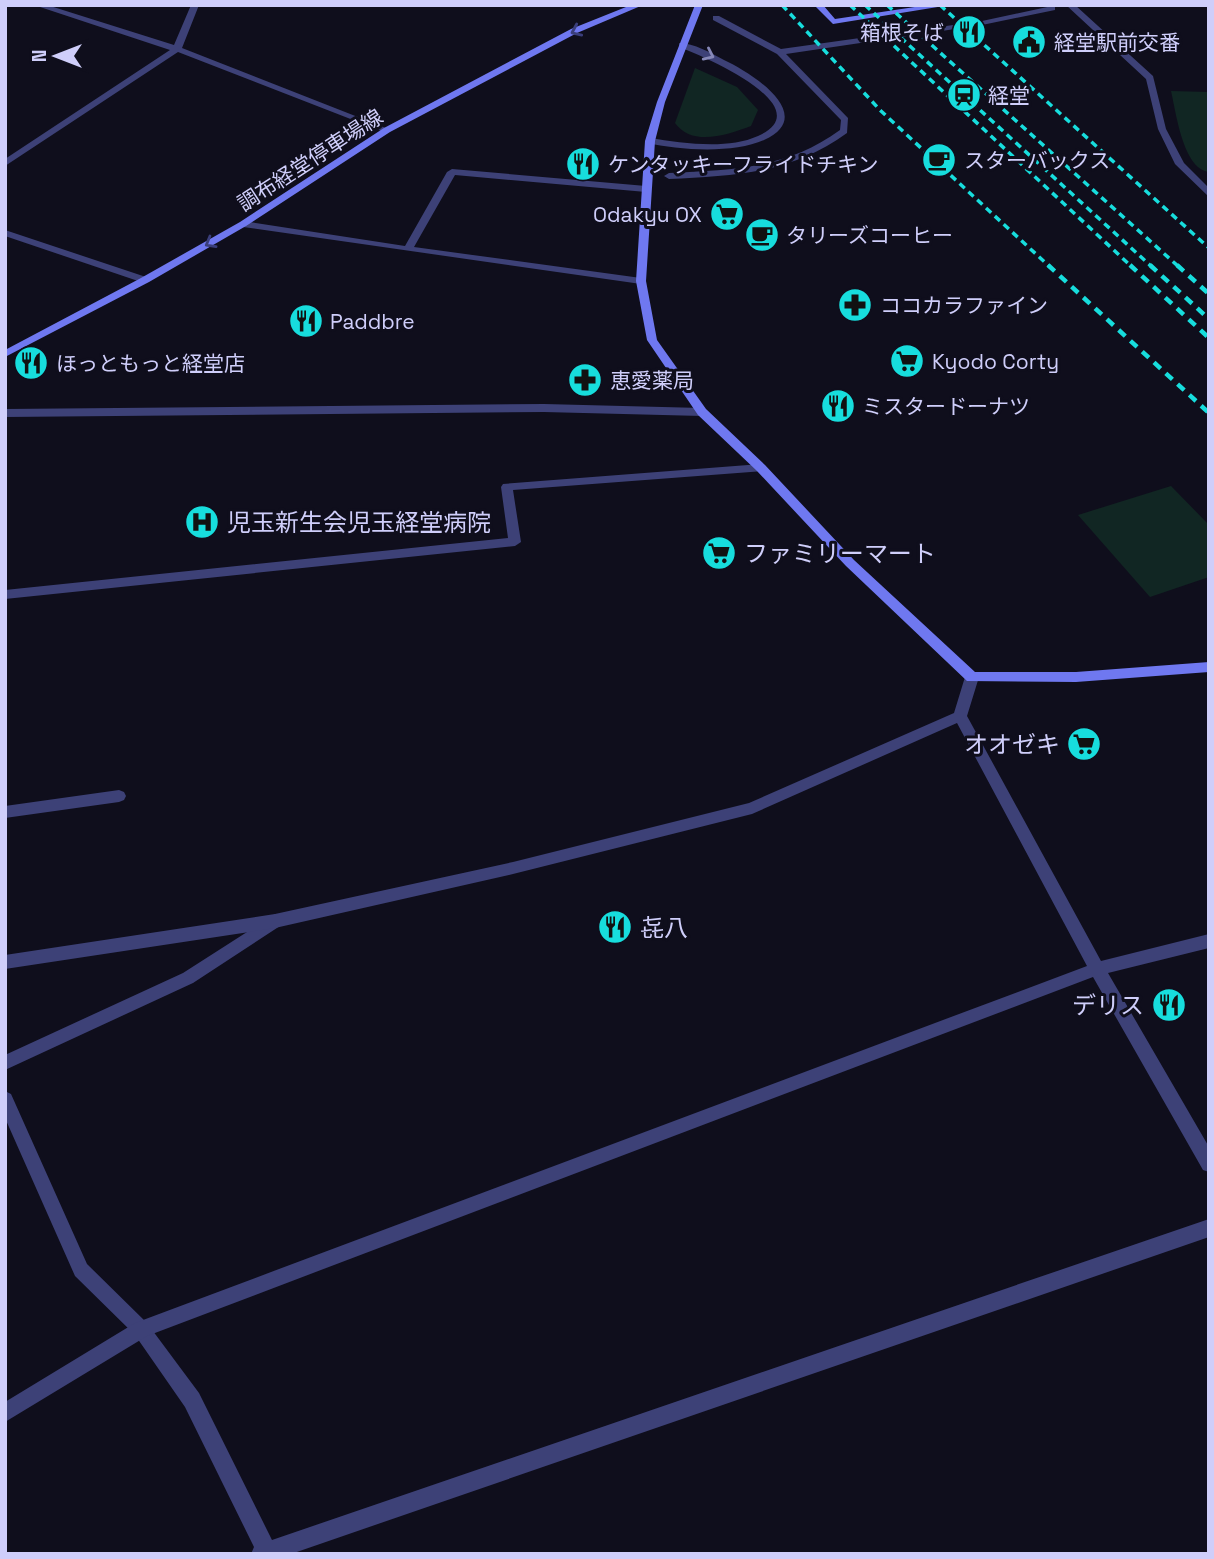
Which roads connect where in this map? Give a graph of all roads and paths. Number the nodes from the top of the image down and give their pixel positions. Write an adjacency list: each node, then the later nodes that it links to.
1 (38, 5): 11 (street)
2 (195, 5): 11 (street)
3 (639, 5): 13 (street, 調布経堂停車場線, one-way to 13)
4 (699, 5): 10 (street)
5 (818, 5): 6 (street)
6 (946, 5)
7 (1070, 5): 18 (street)
8 (1052, 8): 12 (street)
9 (716, 18): 12 (street)
10 (682, 45): 14 (street); 14 (street, one-way to 14)
11 (177, 49): 13 (street); 15 (street)
12 (780, 52): 16 (street)
13 (387, 130): 19 (street, 調布経堂停車場線)
14 (650, 141): 17 (street)
15 (5, 163)
16 (669, 176)
17 (646, 189): 21 (street); 23 (street)
18 (1209, 194)
19 (243, 224): 21 (street); 22 (street, 調布経堂停車場線, one-way to 22)
20 (5, 233): 22 (street)
21 (408, 249): 23 (street)
22 (145, 280): 24 (street, 調布経堂停車場線)
23 (641, 281): 25 (street)
24 (5, 354)
25 (702, 412): 26 (street); 27 (street)
26 (5, 413)
27 (761, 468): 28 (street); 30 (street)
28 (5, 595)
29 (1209, 667): 30 (street)
30 (972, 677): 31 (street)
31 (960, 716): 34 (street); 37 (street)
32 (119, 796): 33 (street)
33 (5, 812)
34 (275, 921): 36 (street); 38 (street)
35 (1209, 941): 37 (street)
36 (5, 962)
37 (1097, 969): 40 (street); 42 (street)
38 (5, 1063)
39 (5, 1099): 42 (street)
40 (1209, 1164)
41 (1209, 1228): 44 (street)
42 (141, 1329): 43 (street); 44 (street)
43 (5, 1413)
44 (264, 1552)

